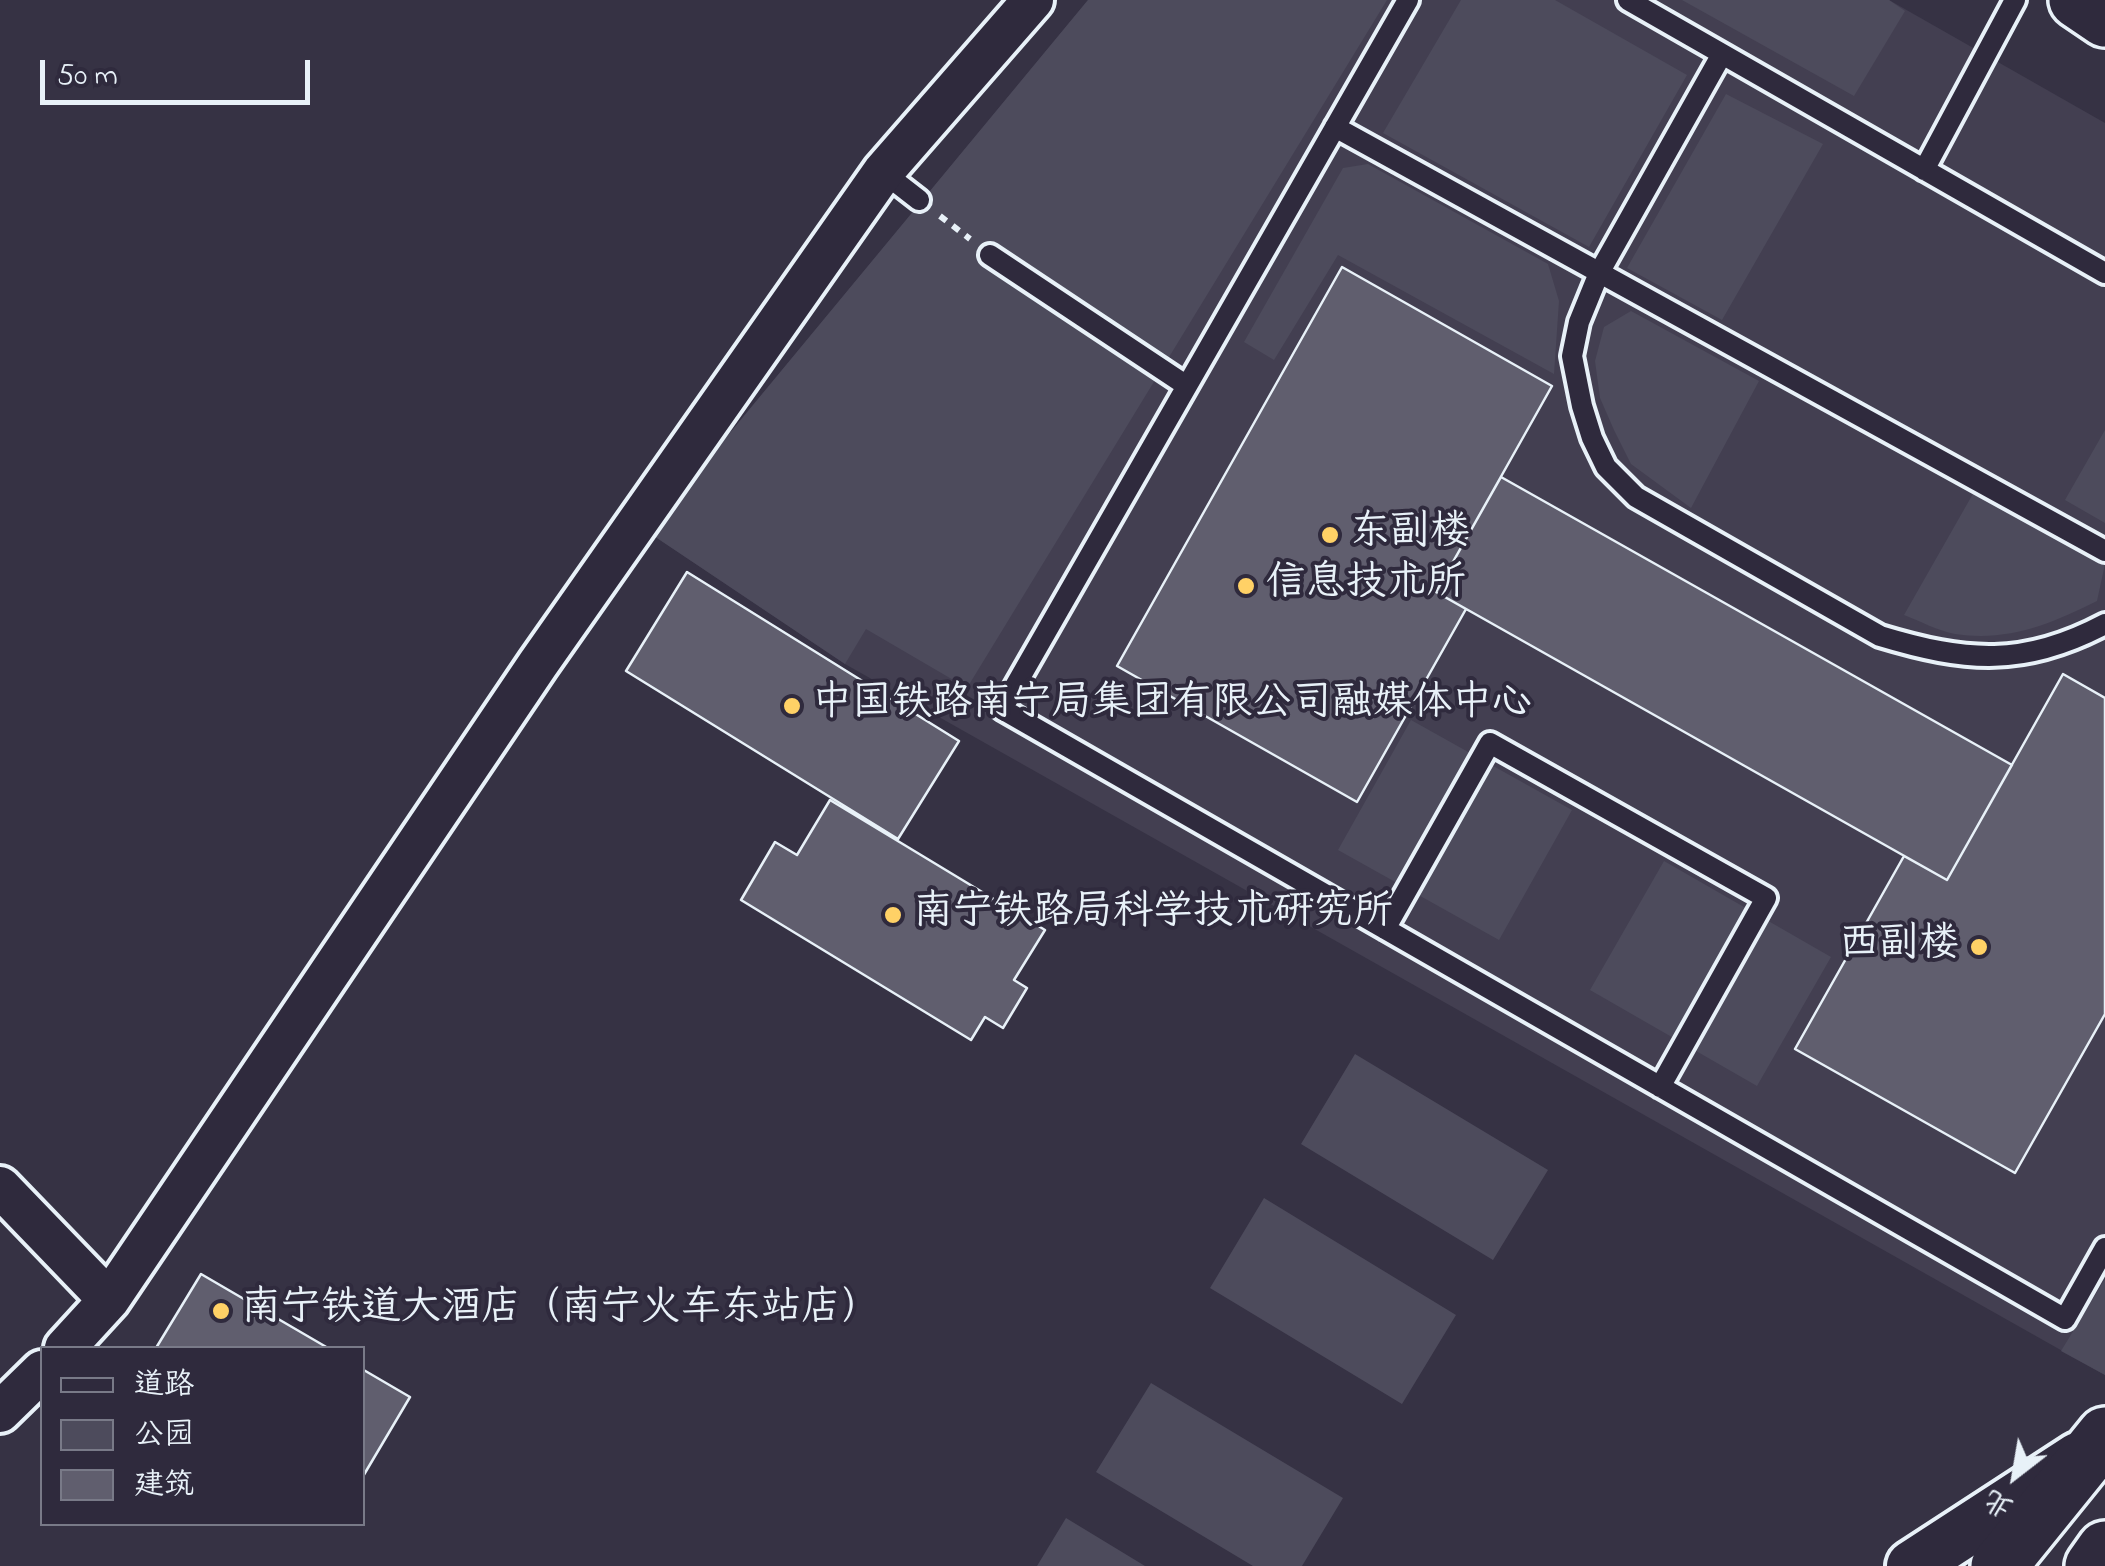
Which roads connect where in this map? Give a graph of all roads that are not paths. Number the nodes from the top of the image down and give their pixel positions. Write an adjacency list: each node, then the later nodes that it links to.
1 (1033, 0): 10 (street)
2 (1408, 0): 8 (lane)
3 (1628, 0): 7 (lane)
4 (2015, 0): 9 (lane)
5 (2077, 0): 6 (main road)
6 (2105, 19)
7 (1722, 54): 9 (lane); 14 (lane)
8 (1335, 127): 14 (lane); 15 (lane)
9 (1924, 170): 13 (lane)
10 (883, 172): 11 (lane); 22 (street)
11 (920, 200)
12 (990, 255): 15 (lane)
13 (2102, 265)
14 (1599, 273): 16 (lane); 17 (lane)
15 (1187, 386): 18 (lane)
16 (2105, 550)
17 (2105, 624)
18 (1385, 929): 19 (lane); 19 (lane)
19 (1660, 1087): 21 (lane)
20 (0, 1187): 22 (street)
21 (2105, 1248)
22 (109, 1300): 23 (street)
23 (67, 1346)
24 (40, 1373): 25 (street)
25 (0, 1412)
26 (2100, 1441): 28 (street); 29 (main road); 30 (main road)
27 (2105, 1548): 31 (main road)
28 (1912, 1566)
29 (1999, 1566)
30 (2018, 1566)
31 (2092, 1566)

